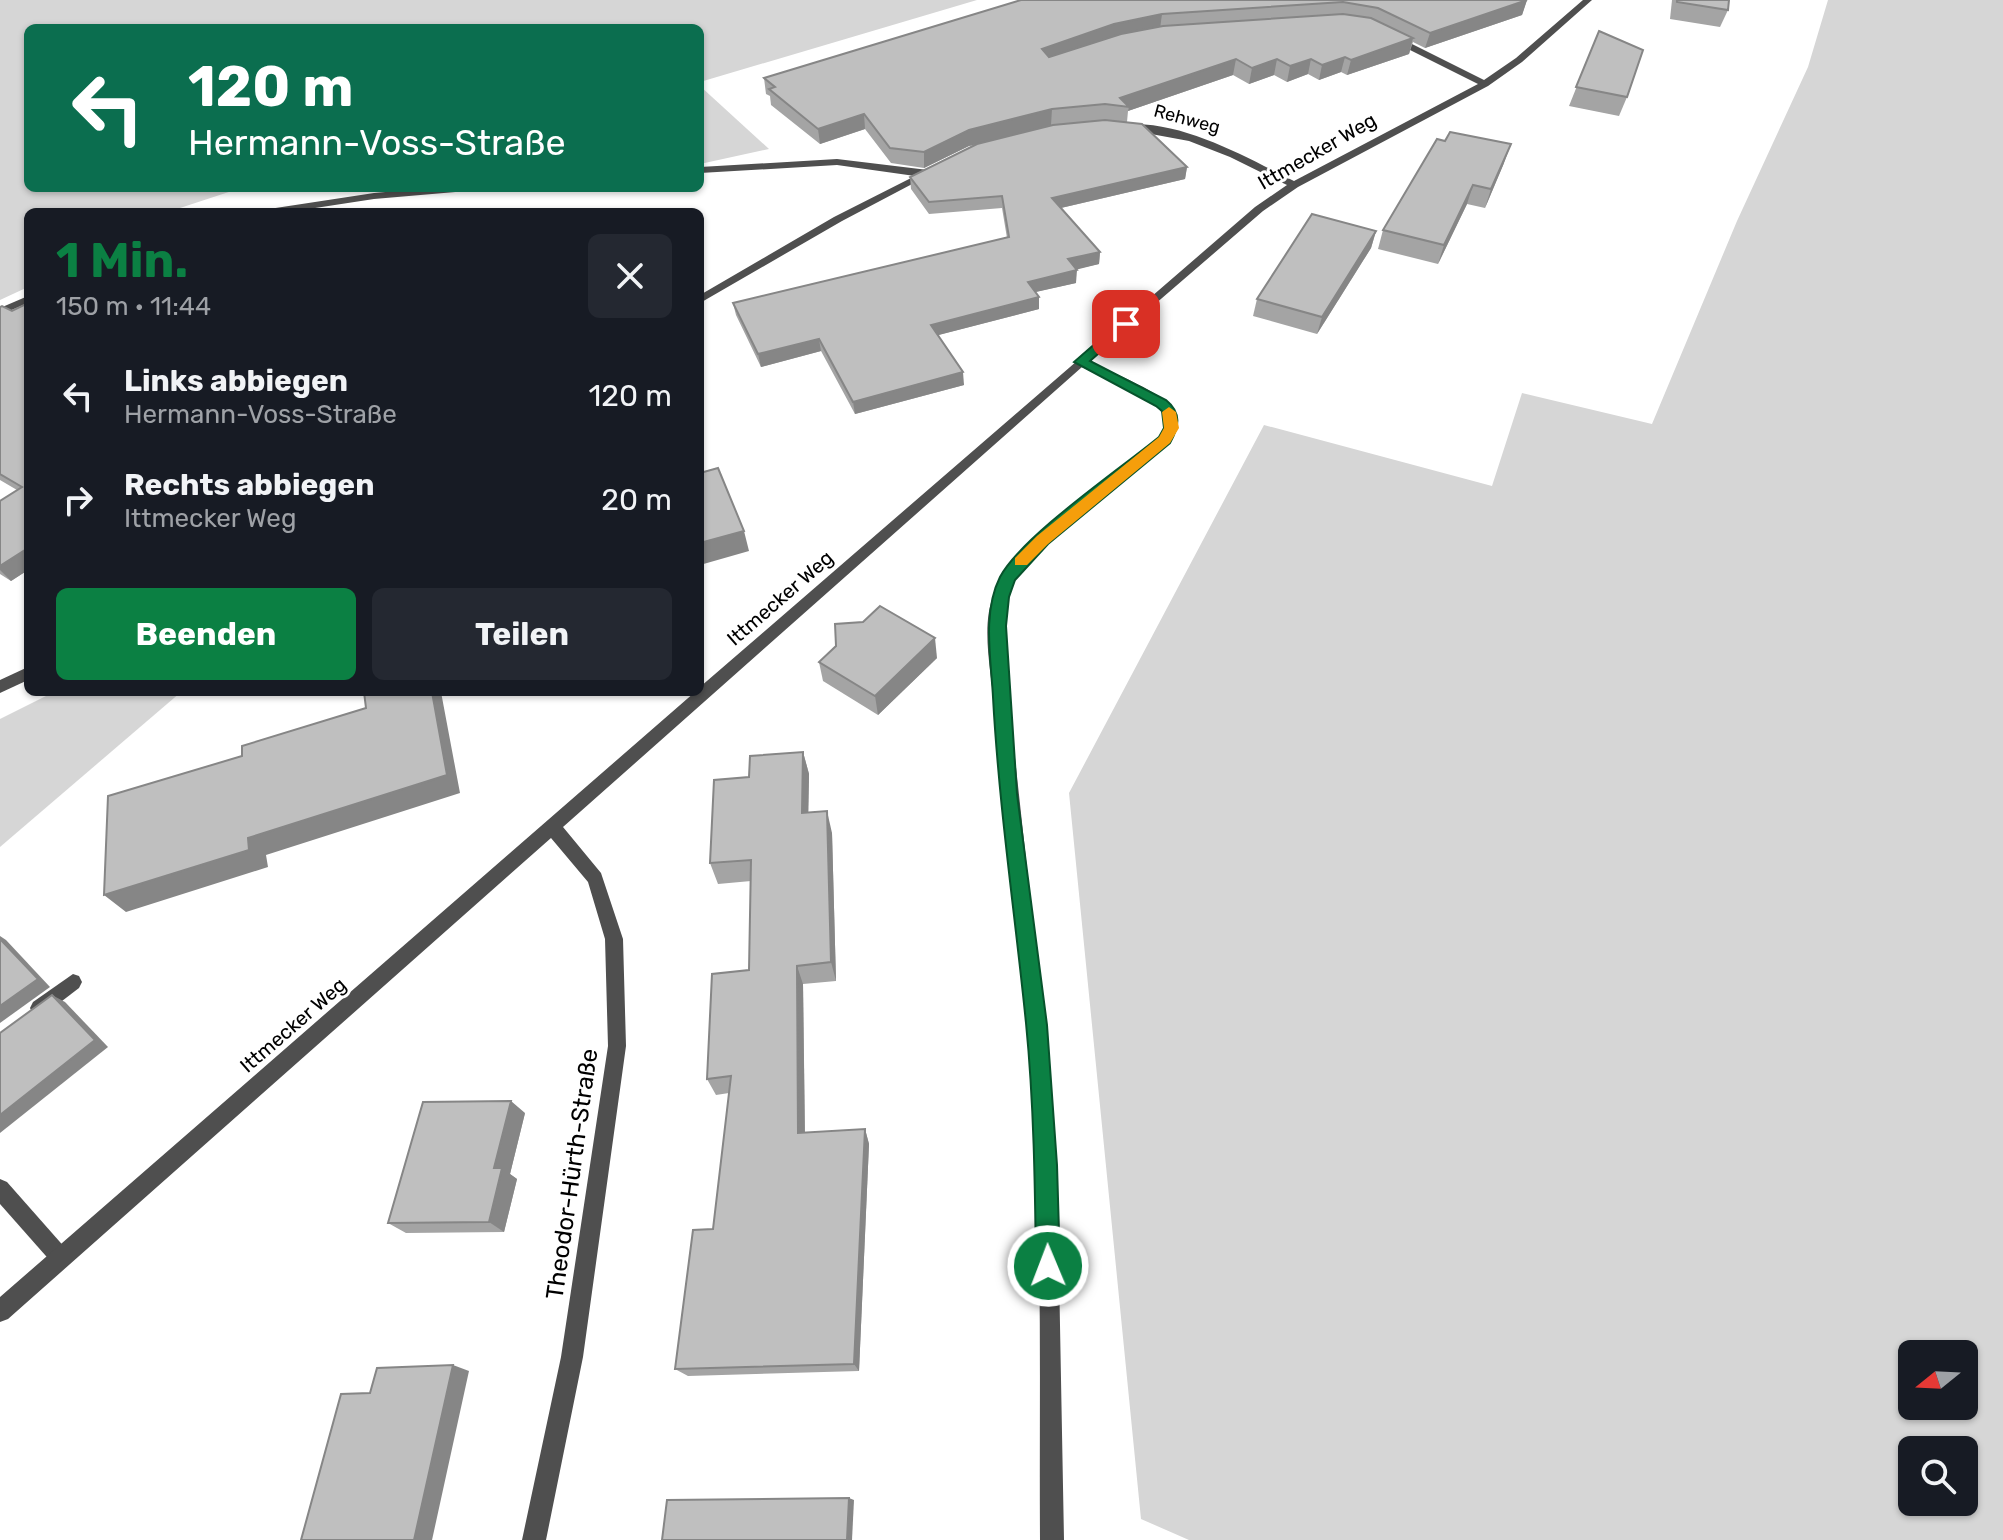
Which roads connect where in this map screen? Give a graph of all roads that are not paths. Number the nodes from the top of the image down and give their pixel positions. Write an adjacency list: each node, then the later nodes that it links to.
1 (1588, 0): 3 (street, Ittmecker Weg)
2 (1381, 33): 3 (street)
3 (1485, 84): 8 (street, Ittmecker Weg)
4 (1118, 126): 8 (street, Rehweg)
5 (937, 168): 7 (street)
6 (704, 170): 7 (street)
7 (925, 174): 11 (street)
8 (1294, 185): 14 (street, Ittmecker Weg)
9 (426, 192): 10 (street)
10 (294, 208)
11 (704, 298)
12 (24, 301): 13 (street)
13 (0, 312)
14 (1081, 362): 17 (street, Ittmecker Weg); 26 (street)
15 (24, 675): 16 (street)
16 (0, 687)
17 (704, 695)
18 (703, 696): 19 (street, Ittmecker Weg)
19 (553, 828): 23 (street, Ittmecker Weg); 25 (street, Theodor-Hürth-Straße)
20 (73, 982): 21 (street)
21 (24, 1020)
22 (0, 1189): 23 (street)
23 (60, 1257): 24 (street, Ittmecker Weg)
24 (0, 1311)
25 (534, 1540)
26 (1052, 1540)

